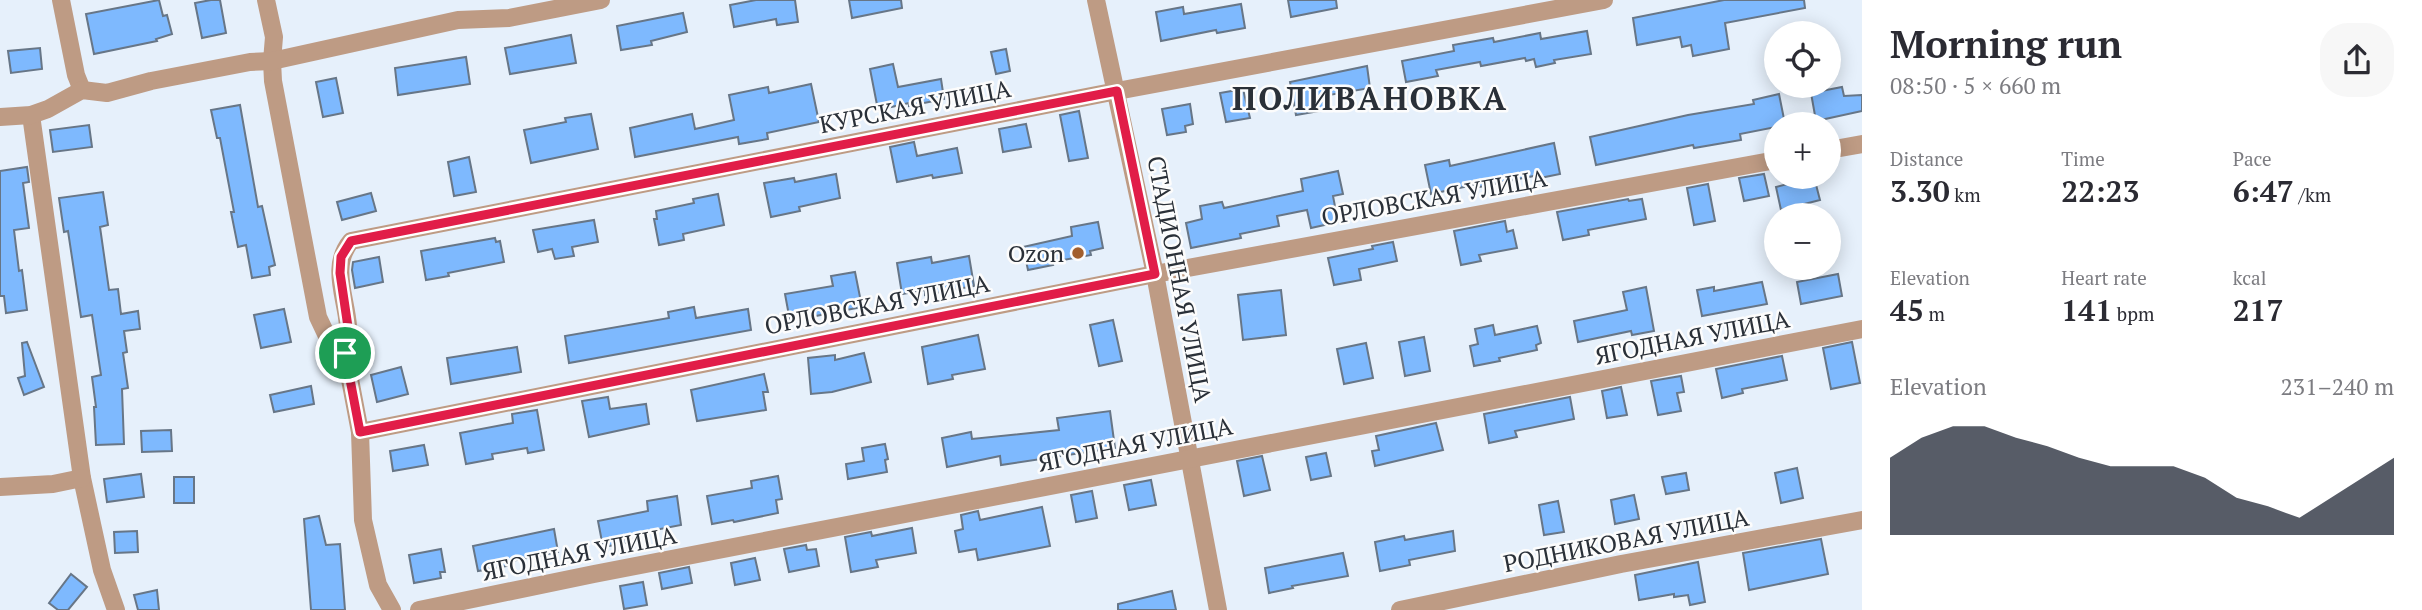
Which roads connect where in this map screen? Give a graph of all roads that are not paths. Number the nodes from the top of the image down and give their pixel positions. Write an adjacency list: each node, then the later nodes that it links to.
1 (61, 0): 7 (street)
2 (266, 0): 6 (street)
3 (601, 0): 6 (street)
4 (1097, 0): 8 (street, СТАДИОННАЯ УЛИЦА)
5 (1604, 0): 8 (street, КУРСКАЯ УЛИЦА)
6 (272, 61): 7 (street); 16 (street)
7 (82, 90): 9 (street)
8 (1117, 91): 14 (street, СТАДИОННАЯ УЛИЦА); 16 (street, КУРСКАЯ УЛИЦА)
9 (31, 115): 10 (street); 19 (street)
10 (0, 117)
11 (1862, 144): 12 (street)
12 (1841, 148)
13 (1764, 161): 14 (street, ОРЛОВСКАЯ УЛИЦА)
14 (1155, 274): 17 (street, ОРЛОВСКАЯ УЛИЦА); 18 (street, СТАДИОННАЯ УЛИЦА)
15 (1862, 329): 18 (street, ЯГОДНАЯ УЛИЦА)
16 (345, 353): 17 (street)
17 (360, 432): 23 (street)
18 (1190, 458): 24 (street, ЯГОДНАЯ УЛИЦА); 25 (street, СТАДИОННАЯ УЛИЦА)
19 (82, 478): 20 (street); 22 (street)
20 (0, 487)
21 (1862, 520): 26 (street, РОДНИКОВАЯ УЛИЦА)
22 (116, 610)
23 (392, 610)
24 (419, 610)
25 (1218, 610)
26 (1400, 610)

